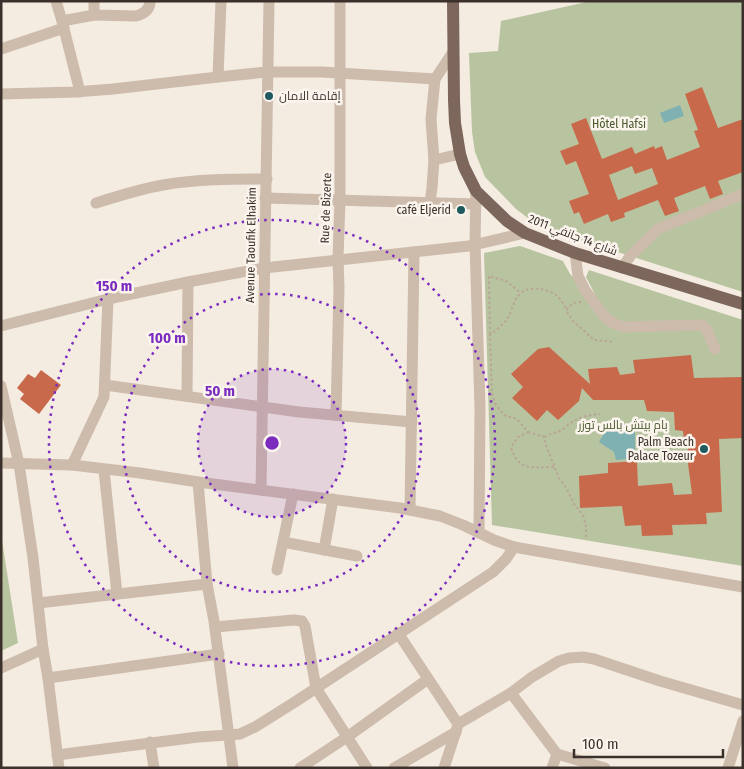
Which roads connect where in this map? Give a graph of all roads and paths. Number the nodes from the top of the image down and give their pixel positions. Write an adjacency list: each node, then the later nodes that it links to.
1 (56, 1): 9 (street)
2 (94, 1): 8 (street)
3 (150, 1): 8 (street)
4 (221, 1): 14 (street)
5 (269, 1): 12 (street, Avenue Taoufik Elhakim)
6 (340, 1): 13 (street, Rue de Bizerte)
7 (453, 1): 11 (main road, شارع 14 جانفي 2011)
8 (94, 15): 9 (street)
9 (63, 25): 10 (street); 16 (street)
10 (1, 49)
11 (453, 52): 15 (street); 18 (main road, شارع 14 جانفي 2011)
12 (267, 72): 13 (street); 14 (street); 20 (street, Avenue Taoufik Elhakim)
13 (341, 74): 15 (street); 24 (street, Rue de Bizerte)
14 (218, 77): 16 (street)
15 (435, 79): 19 (street)
16 (80, 92): 17 (street)
17 (1, 94)
18 (460, 154): 19 (street); 21 (main road, شارع 14 جانفي 2011)
19 (434, 160): 25 (street)
20 (267, 178): 23 (street, Avenue Taoufik Elhakim); 26 (street)
21 (476, 190): 27 (street); 28 (main road, شارع 14 جانفي 2011)
22 (743, 194): 34 (street)
23 (265, 198): 24 (street); 33 (street, Avenue Taoufik Elhakim)
24 (340, 200): 25 (street); 32 (street, Rue de Bizerte)
25 (430, 202): 27 (street)
26 (96, 203)
27 (475, 204): 29 (street)
28 (525, 233): 29 (street); 31 (main road, شارع 14 جانفي 2011)
29 (475, 244): 30 (street); 64 (street)
30 (414, 252): 32 (street); 51 (street)
31 (575, 253): 34 (main road, شارع 14 جانفي 2011); 38 (street)
32 (338, 259): 33 (street); 50 (street, Rue de Bizerte)
33 (264, 268): 35 (street); 48 (street, Avenue Taoufik Elhakim)
34 (622, 268): 39 (main road, شارع 14 جانفي 2011)
35 (188, 282): 37 (street); 47 (street)
36 (520, 293): 42 (path)
37 (108, 299): 41 (street); 45 (street)
38 (593, 300): 40 (path); 44 (street)
39 (743, 304)
40 (566, 310): 42 (path); 43 (path)
41 (1, 326)
42 (490, 335): 52 (path)
43 (614, 342)
44 (715, 349)
45 (105, 385): 47 (street); 56 (street)
46 (1, 386): 55 (street)
47 (186, 396): 48 (street)
48 (262, 407): 50 (street); 60 (street, Avenue Taoufik Elhakim)
49 (600, 414): 53 (path)
50 (336, 415): 51 (street)
51 (412, 422): 63 (street)
52 (528, 432): 53 (path); 57 (path)
53 (545, 437): 57 (path)
54 (1, 463): 55 (street)
55 (19, 464): 56 (street); 74 (street)
56 (72, 466): 58 (street)
57 (554, 467): 65 (path)
58 (104, 470): 59 (street); 73 (street)
59 (198, 482): 60 (street); 71 (street)
60 (261, 490): 61 (street)
61 (293, 494): 62 (street); 66 (street)
62 (333, 499): 63 (street); 68 (street)
63 (410, 510): 64 (street)
64 (480, 533): 67 (street)
65 (586, 537)
66 (282, 542): 68 (street); 70 (street)
67 (514, 547): 72 (street); 76 (street)
68 (324, 550): 69 (street)
69 (357, 556)
70 (277, 570)
71 (208, 584): 73 (street); 75 (street)
72 (743, 588)
73 (117, 594): 74 (street)
74 (38, 603): 77 (street)
75 (215, 627): 78 (street); 82 (street)
76 (398, 633): 81 (street); 82 (street)
77 (43, 649): 79 (street); 80 (street)
78 (219, 654): 80 (street); 87 (street)
79 (1, 668)
80 (48, 678): 90 (street)
81 (428, 679): 86 (street); 88 (street)
82 (316, 688): 87 (street); 88 (street)
83 (511, 693): 84 (street); 86 (street); 91 (street)
84 (743, 705)
85 (743, 721): 101 (street)
86 (457, 728): 97 (street); 98 (street)
87 (229, 735): 89 (street); 94 (street)
88 (347, 736): 95 (street); 96 (street)
89 (150, 742): 90 (street); 93 (street)
90 (57, 754): 92 (street)
91 (557, 754): 99 (street); 100 (street)
92 (59, 768)
93 (154, 768)
94 (233, 768)
95 (300, 768)
96 (367, 768)
97 (394, 768)
98 (444, 768)
99 (552, 768)
100 (605, 768)
101 (728, 768)

